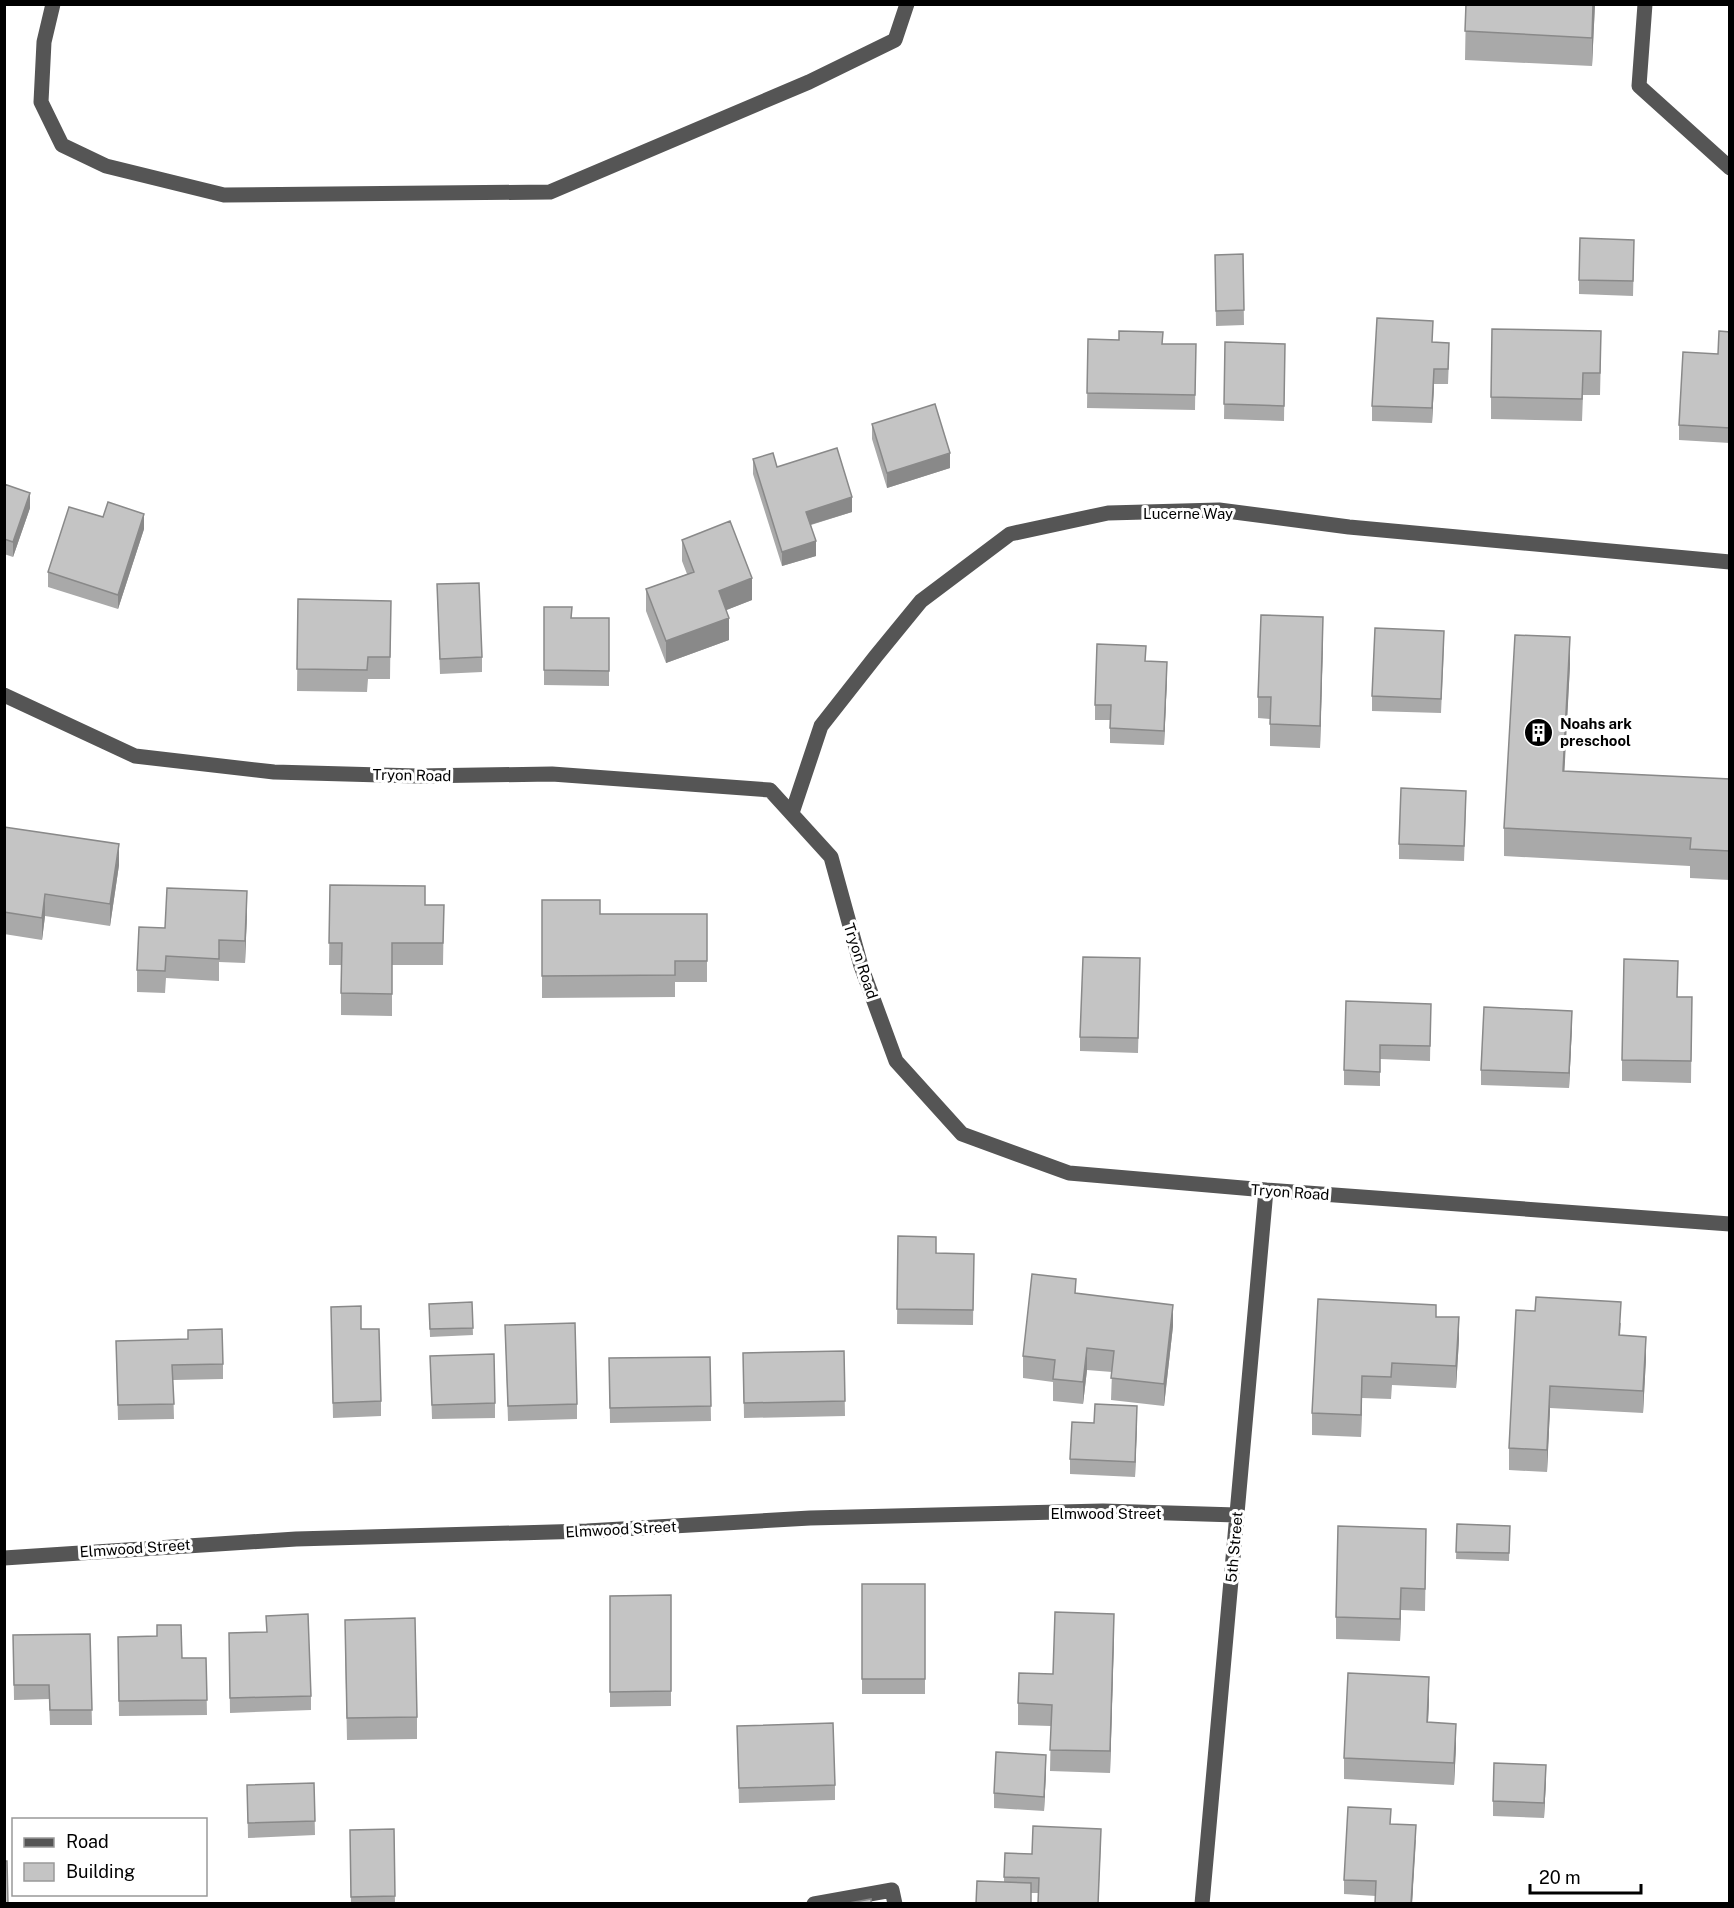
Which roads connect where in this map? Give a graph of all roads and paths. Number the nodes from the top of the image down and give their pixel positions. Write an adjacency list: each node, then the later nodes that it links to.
1 (53, 4): 2 (street)
2 (907, 4)
3 (1645, 4): 4 (street)
4 (1730, 168)
5 (1730, 562): 7 (street, Lucerne Way)
6 (4, 695): 7 (street, Tryon Road)
7 (792, 813): 8 (street, Tryon Road)
8 (1266, 1190): 9 (street, Tryon Road); 10 (street, 5th Street)
9 (1730, 1224)
10 (1237, 1515): 11 (street, Elmwood Street); 14 (street, 5th Street)
11 (4, 1558)
12 (814, 1904): 13 (street)
13 (894, 1904)
14 (1202, 1904)

